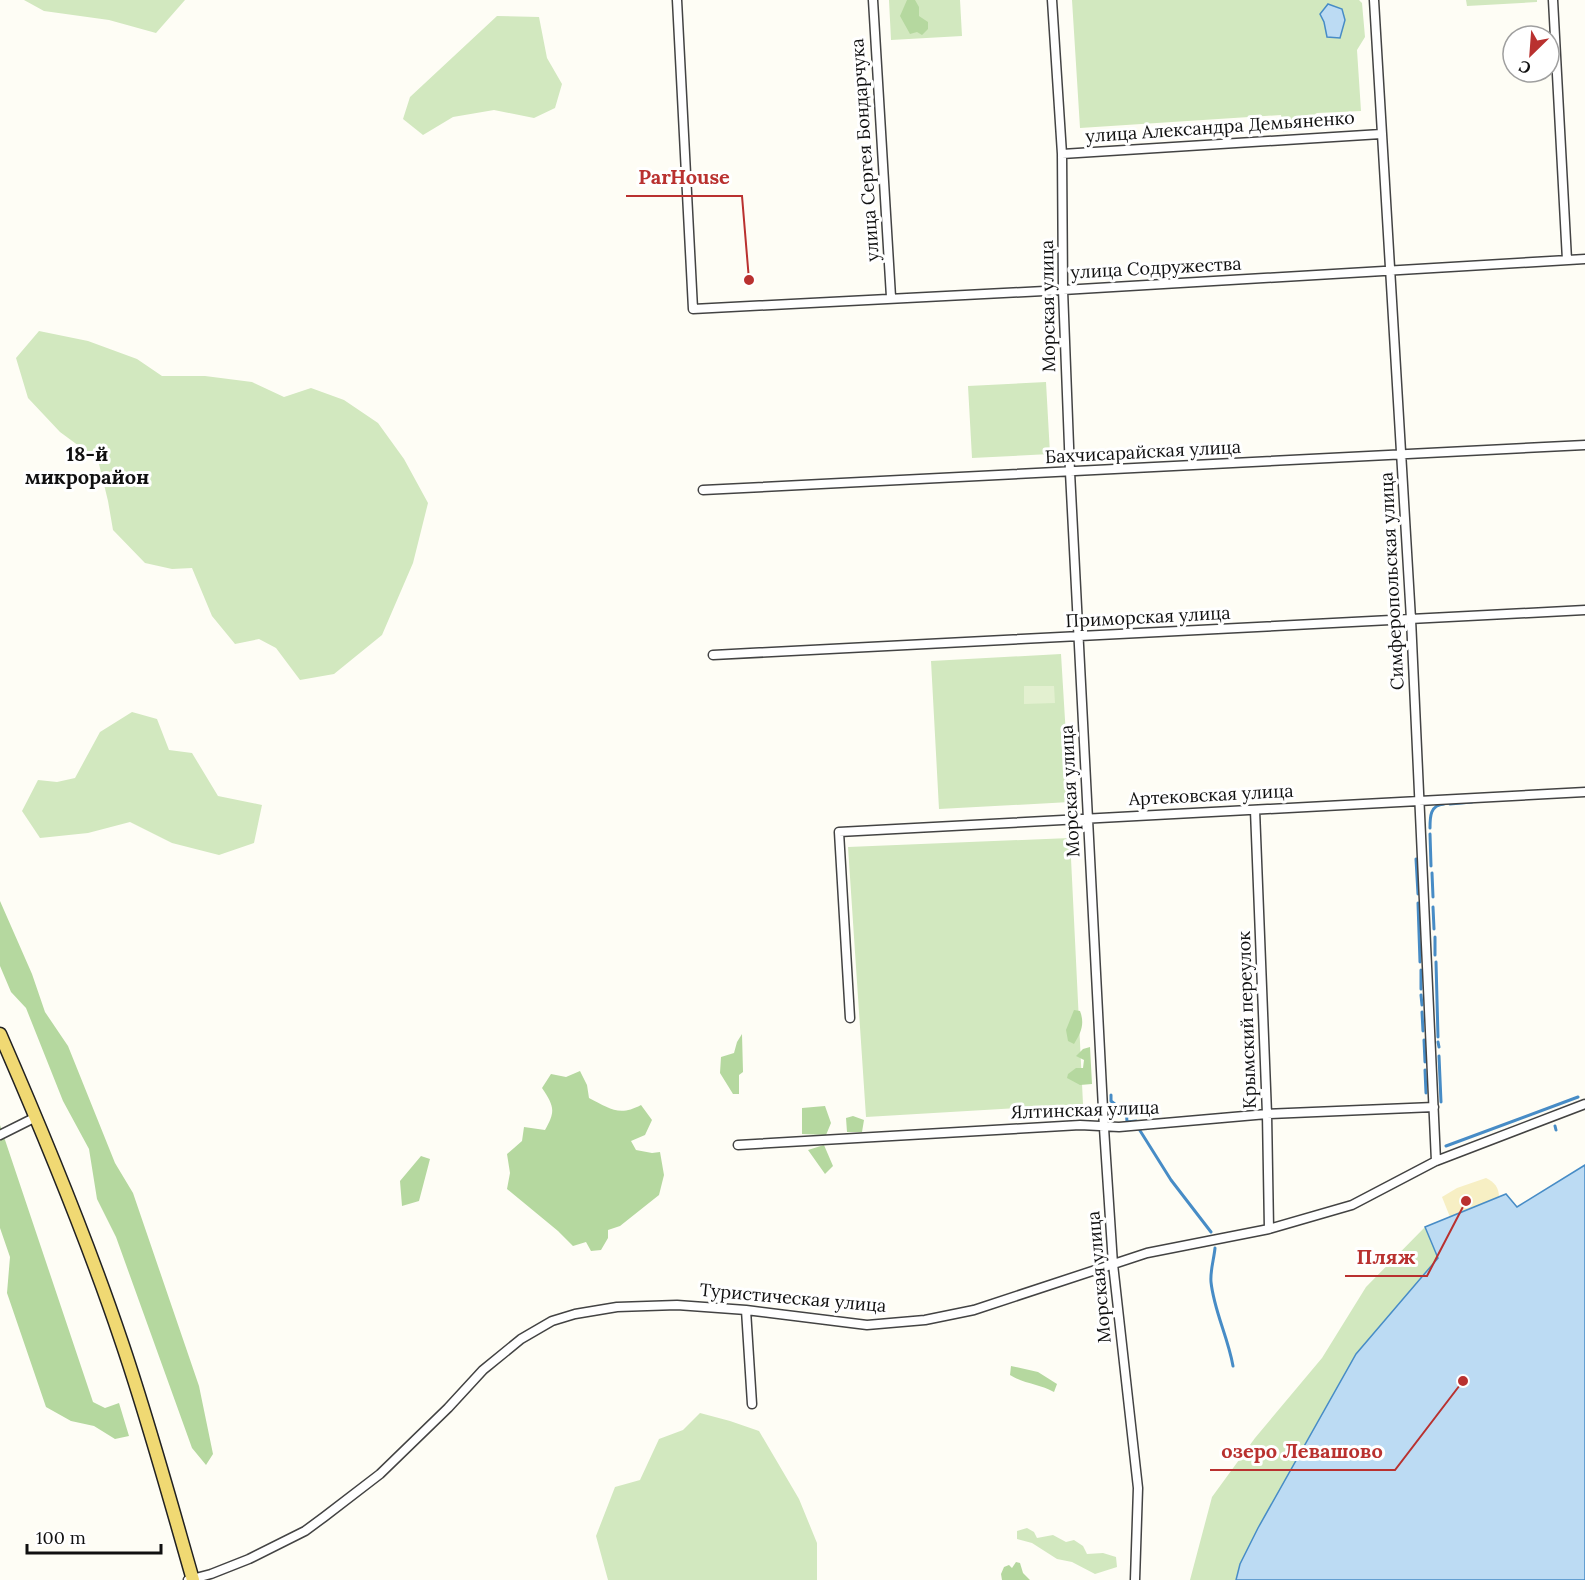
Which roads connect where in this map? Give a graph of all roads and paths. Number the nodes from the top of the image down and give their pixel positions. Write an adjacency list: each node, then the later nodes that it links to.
1 (677, 0): 12 (street, улица Содружества)
2 (873, 0): 12 (street, улица Сергея Бондарчука)
3 (1052, 0): 7 (street, Морская улица)
4 (1374, 0): 6 (street, Симферопольская улица)
5 (1552, 0): 9 (street)
6 (1381, 134): 7 (street, улица Александра Демьяненко); 10 (street, Симферопольская улица)
7 (1062, 154): 11 (street, Морская улица)
8 (1585, 259): 9 (street, улица Содружества)
9 (1567, 260): 10 (street, улица Содружества)
10 (1390, 270): 11 (street, улица Содружества); 14 (street, Симферопольская улица)
11 (1063, 290): 12 (street, улица Содружества); 15 (street, Морская улица)
12 (891, 297)
13 (1585, 445): 14 (street, Бахчисарайская улица)
14 (1401, 455): 15 (street, Бахчисарайская улица); 18 (street, Симферопольская улица)
15 (1070, 472): 16 (street, Бахчисарайская улица); 19 (street, Морская улица)
16 (704, 490)
17 (1585, 610): 18 (street, Приморская улица)
18 (1411, 619): 19 (street, Приморская улица); 22 (street, Симферопольская улица)
19 (1079, 637): 20 (street, Приморская улица); 24 (street, Морская улица)
20 (713, 655)
21 (1585, 792): 22 (street, Артековская улица)
22 (1421, 801): 23 (street, Артековская улица); 28 (street, Симферопольская улица)
23 (1255, 810): 24 (street, Артековская улица); 29 (street, Крымский переулок)
24 (1088, 818): 25 (street, Артековская улица); 31 (street, Морская улица)
25 (850, 1018)
26 (0, 1034): 30 (main road)
27 (1585, 1104): 34 (street, Туристическая улица)
28 (1434, 1107): 29 (street, Ялтинская улица); 34 (street, Симферопольская улица)
29 (1267, 1114): 31 (street, Ялтинская улица); 35 (street, Крымский переулок)
30 (36, 1117): 32 (street); 39 (main road)
31 (1104, 1128): 33 (street, Ялтинская улица); 36 (street, Морская улица)
32 (0, 1135)
33 (738, 1145)
34 (1436, 1161): 35 (street, Туристическая улица)
35 (1269, 1229): 36 (street, Туристическая улица)
36 (1113, 1264): 37 (street, Туристическая улица); 40 (street, Морская улица)
37 (746, 1310): 38 (street); 39 (street, Туристическая улица)
38 (752, 1404)
39 (191, 1580)
40 (1135, 1580)

